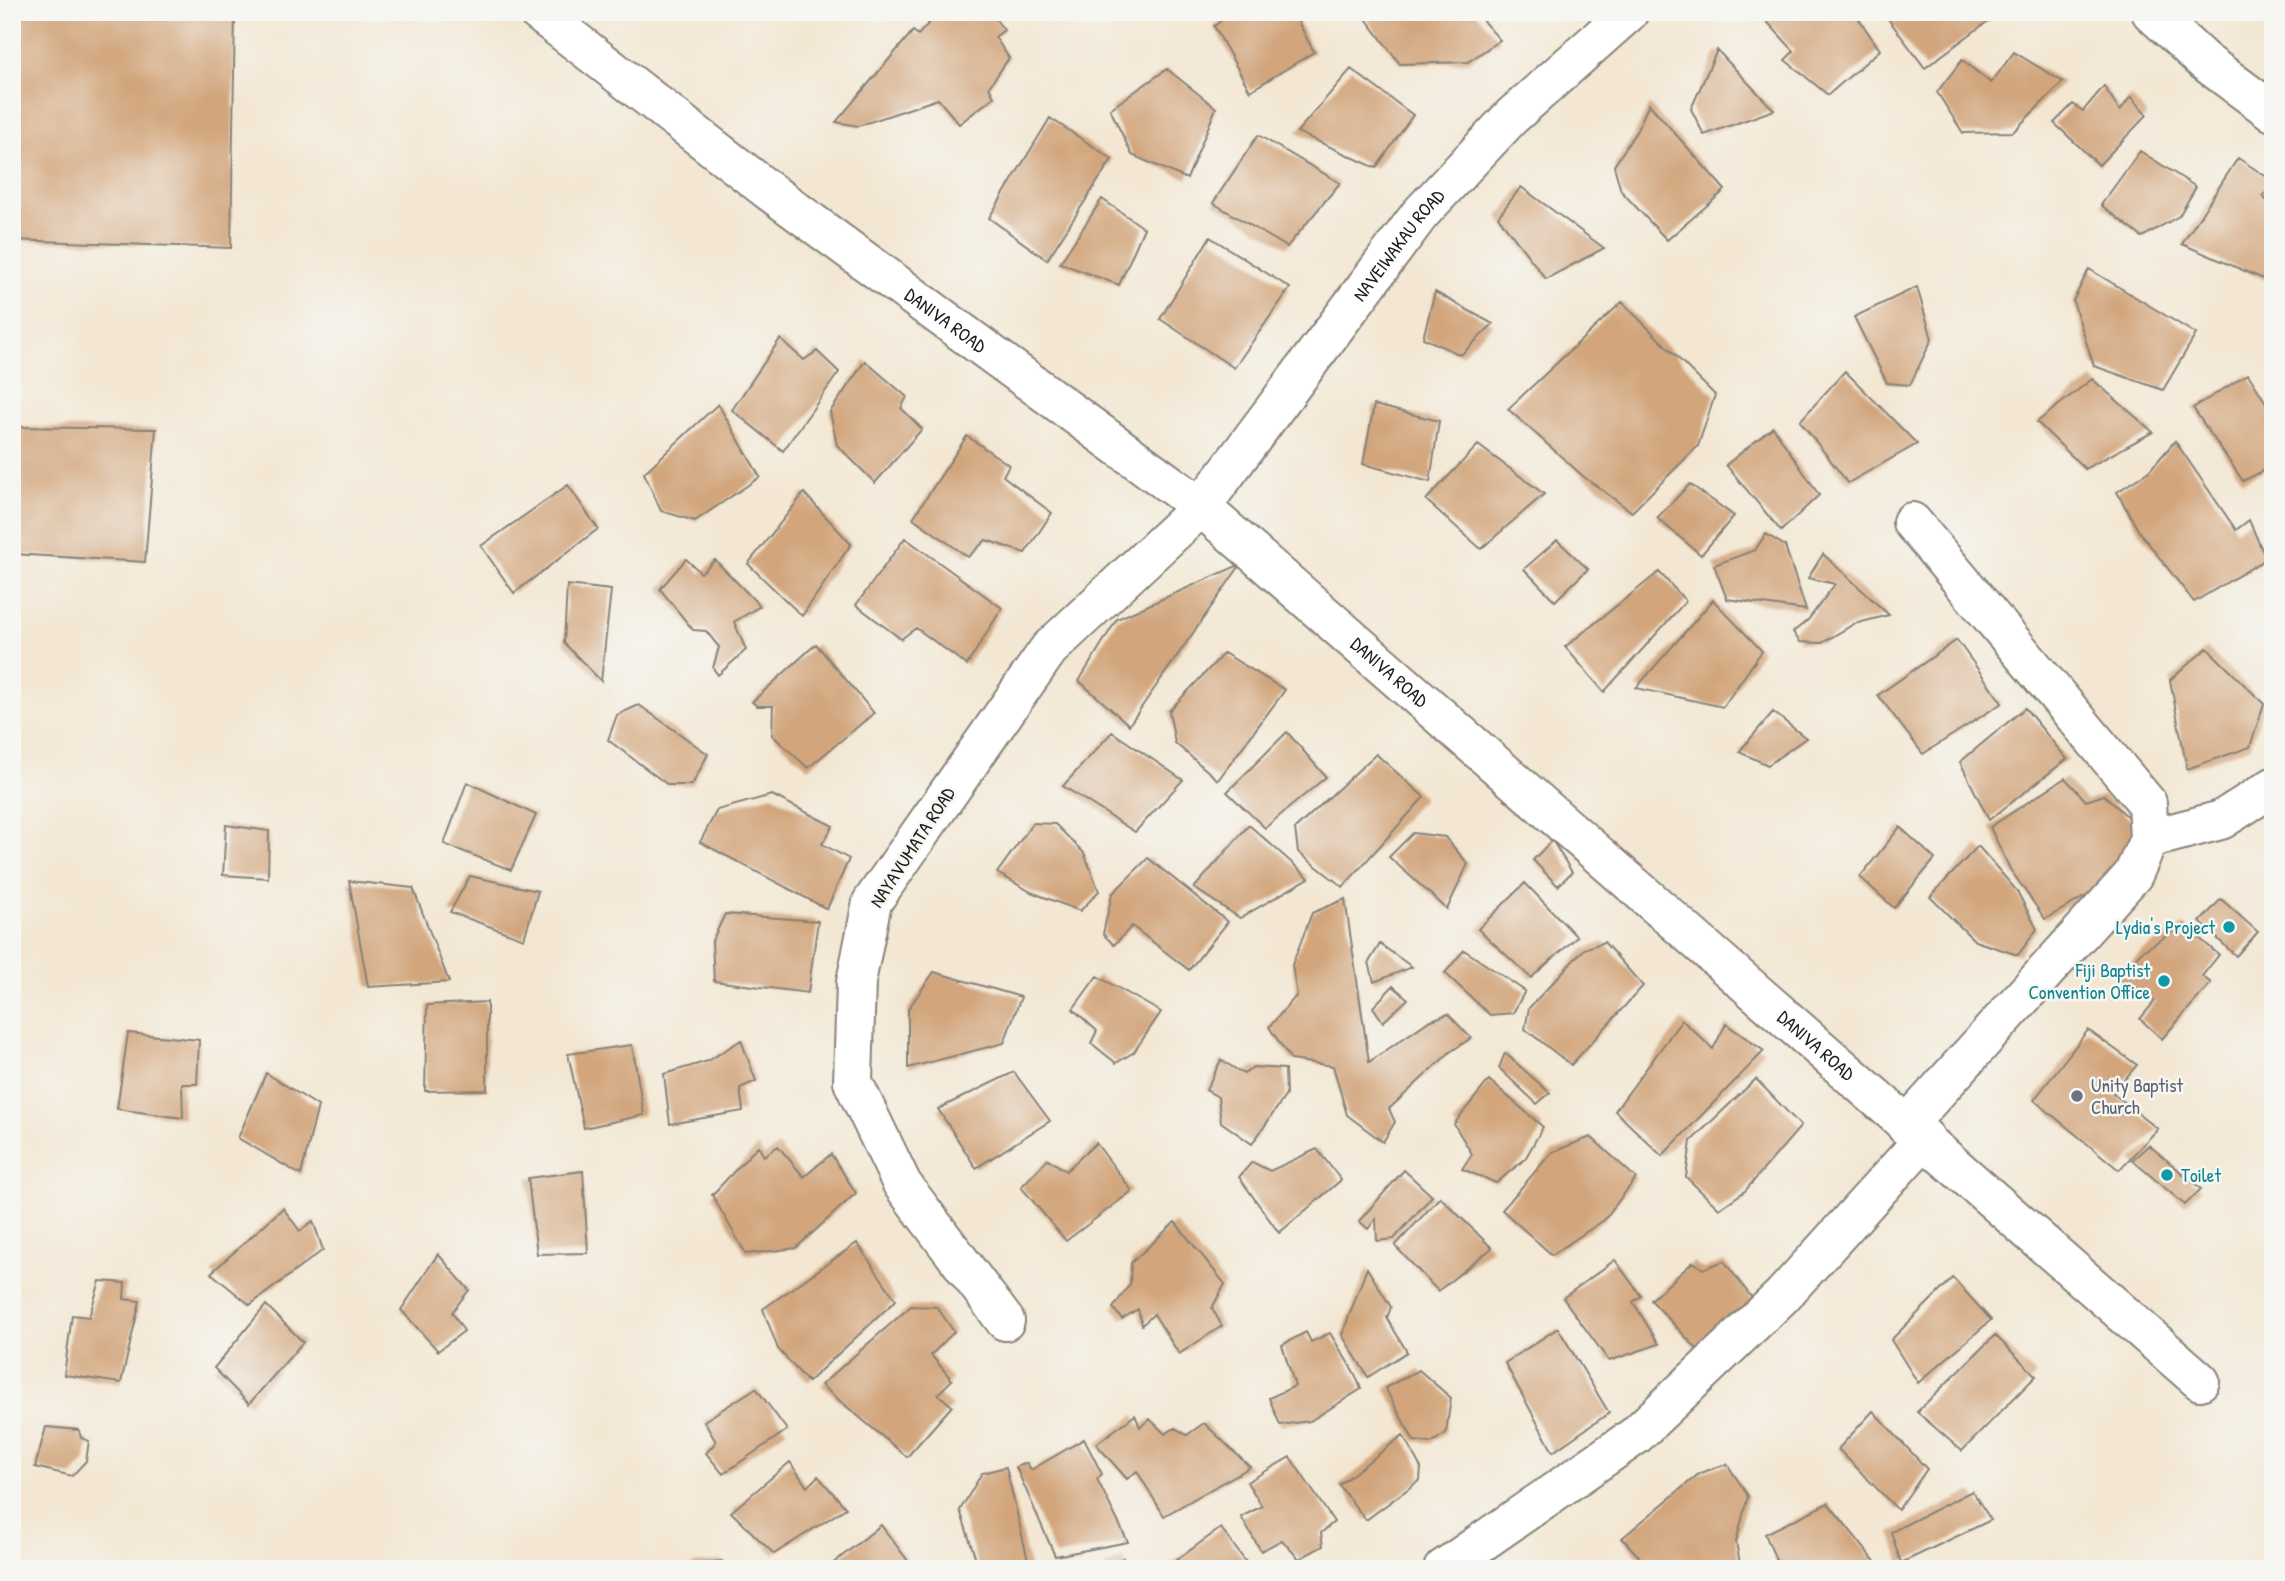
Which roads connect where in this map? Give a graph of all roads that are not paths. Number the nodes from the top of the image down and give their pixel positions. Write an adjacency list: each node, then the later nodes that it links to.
1 (538, 12): 5 (street, DANIVA ROAD)
2 (1629, 12): 5 (street, NAVEIWAKAU ROAD)
3 (2151, 12): 4 (street)
4 (2273, 112)
5 (1201, 507): 9 (street, DANIVA ROAD); 10 (street, NAYAVUMATA ROAD)
6 (1912, 522): 8 (street)
7 (2273, 787): 8 (street)
8 (2149, 839): 9 (street)
9 (1916, 1132): 11 (street, DANIVA ROAD); 12 (street)
10 (1005, 1321)
11 (2200, 1381)
12 (1443, 1569)

